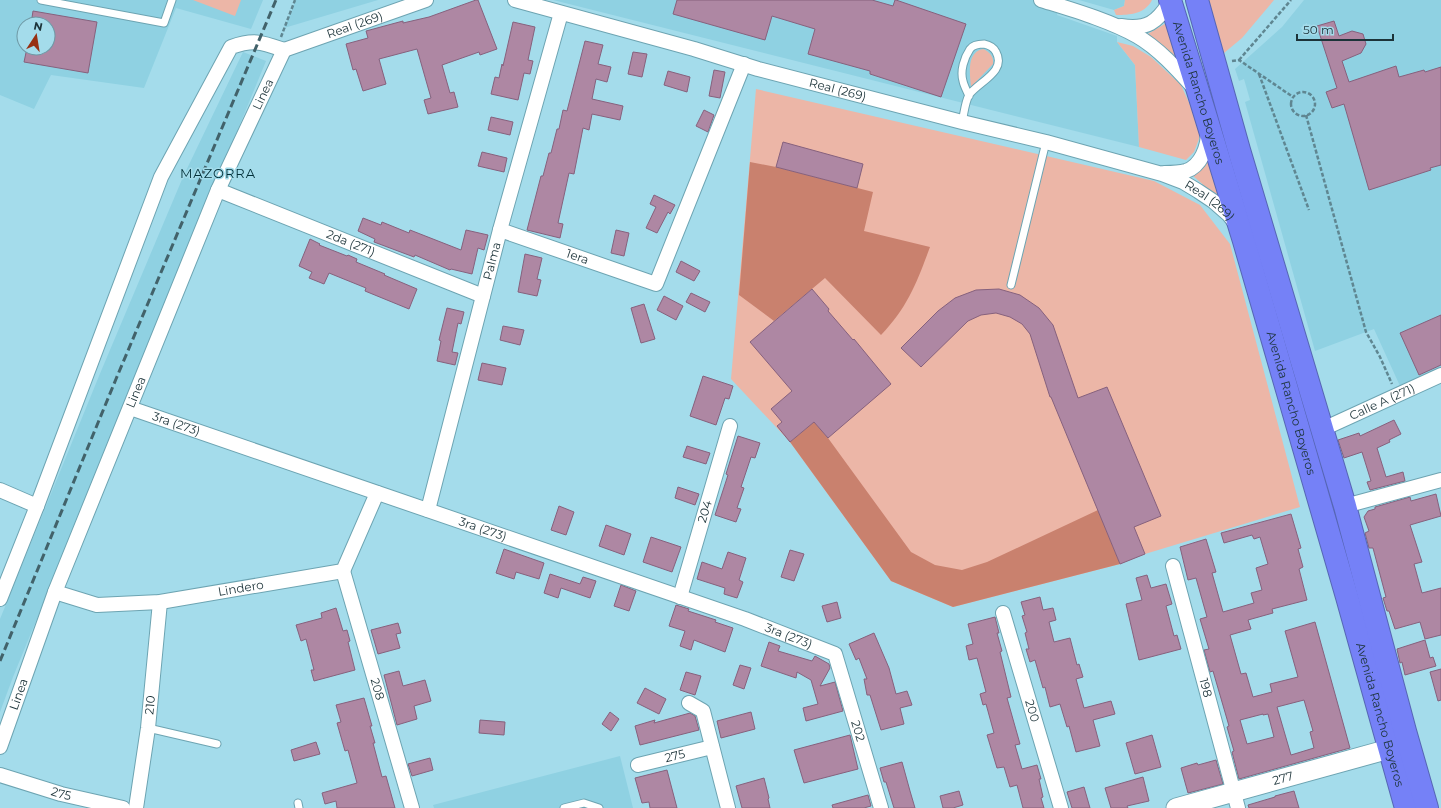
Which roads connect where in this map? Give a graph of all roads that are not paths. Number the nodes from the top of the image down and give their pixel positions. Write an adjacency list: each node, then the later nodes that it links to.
1 (41, 0): 2 (lane)
2 (172, 0)
3 (426, 0): 10 (street, Real (269))
4 (514, 0): 8 (street, Real (269))
5 (1041, 0): 9 (street)
6 (1170, 0): 9 (street); 12 (highway, Avenida Rancho Boyeros)
7 (1197, 0): 26 (highway, Avenida Rancho Boyeros)
8 (561, 13): 11 (street, Real (269)); 19 (street, Palma)
9 (1113, 25): 12 (street)
10 (280, 49): 18 (street, Linea); 30 (street)
11 (744, 64): 15 (street, Real (269)); 19 (street, 1era)
12 (1198, 92): 14 (highway, Avenida Rancho Boyeros)
13 (969, 96): 13 (lane); 15 (lane)
14 (1206, 120): 17 (street, Real (269)); 20 (highway, Avenida Rancho Boyeros)
15 (962, 122): 16 (street, Real (269))
16 (1046, 142): 17 (street, Real (269)); 21 (lane)
17 (1162, 174): 20 (street, Real (269))
18 (218, 190): 22 (street, 2da (271)); 24 (street, Linea)
19 (500, 230): 22 (street, Palma)
20 (1244, 241): 46 (highway, Avenida Rancho Boyeros)
21 (1011, 285)
22 (483, 296): 32 (street, Palma)
23 (1441, 375): 26 (street, Calle A (271))
24 (130, 408): 29 (street, 3ra (273)); 35 (street, Linea)
25 (730, 426): 36 (street, 204)
26 (1323, 429): 31 (highway, Avenida Rancho Boyeros)
27 (1441, 480): 31 (street)
28 (0, 490): 30 (street)
29 (377, 493): 32 (street, 3ra (273)); 34 (street)
30 (37, 506): 37 (street)
31 (1345, 506): 61 (highway, Avenida Rancho Boyeros)
32 (428, 510): 36 (street, 3ra (273))
33 (1173, 566): 49 (street, 198)
34 (343, 571): 38 (street, Lindero); 53 (street, 208)
35 (55, 592): 38 (street, Lindero); 44 (street, Linea)
36 (680, 597): 40 (street, 3ra (273))
37 (0, 599)
38 (160, 602): 42 (street, 210)
39 (1003, 613): 58 (street, 200)
40 (834, 654): 57 (street, 202)
41 (689, 703): 45 (street)
42 (148, 728): 43 (lane); 52 (street, 210)
43 (217, 744)
44 (0, 747)
45 (712, 747): 47 (street, 275); 56 (street)
46 (1389, 749): 49 (street, 277); 60 (highway, Avenida Rancho Boyeros)
47 (638, 765)
48 (0, 775): 50 (street, 275)
49 (1236, 800): 59 (street, 277)
50 (62, 801): 51 (street, 275)
51 (123, 808)
52 (136, 808)
53 (412, 808)
54 (564, 808): 55 (lane)
55 (599, 808)
56 (728, 808)
57 (881, 808)
58 (1062, 808)
59 (1176, 808)
60 (1406, 808)
61 (1427, 808)

